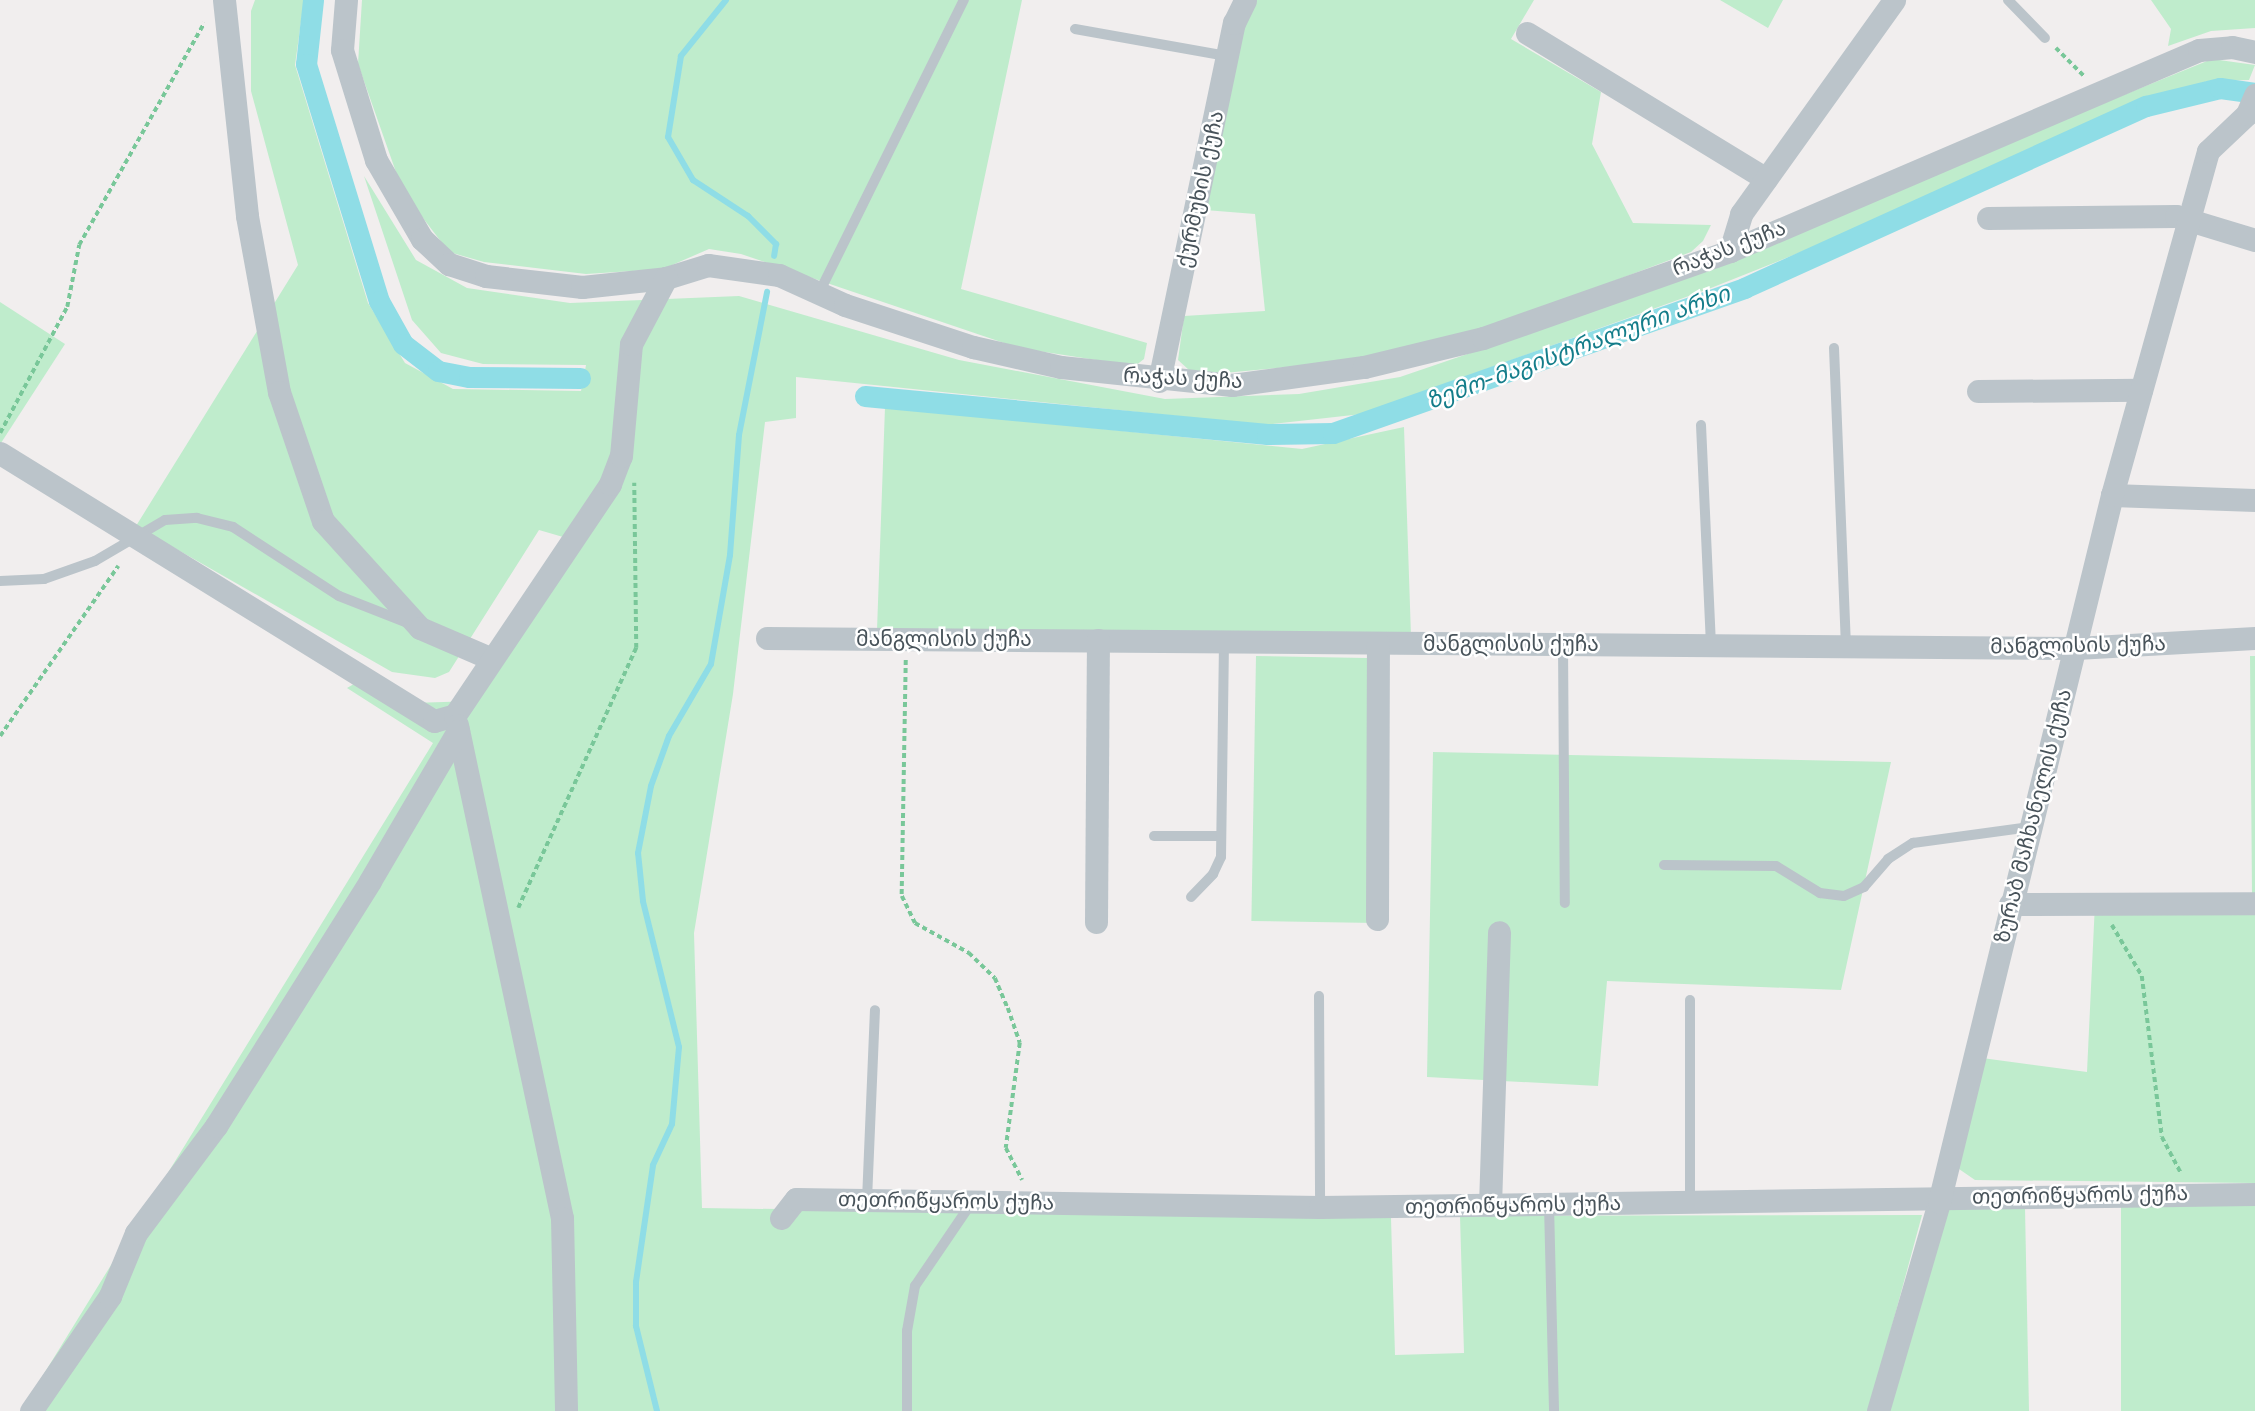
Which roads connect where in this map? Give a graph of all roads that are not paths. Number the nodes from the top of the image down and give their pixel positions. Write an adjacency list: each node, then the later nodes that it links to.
1 (224, 0): 30 (street)
2 (346, 0): 18 (street, რაჭას ქუჩა)
3 (964, 0): 19 (lane)
4 (1245, 0): 11 (street, ქურმუხის ქუჩა)
5 (1894, 0): 13 (street)
6 (2008, 0): 9 (lane)
7 (1075, 29): 11 (lane)
8 (1527, 33): 13 (street)
9 (2045, 38)
10 (2255, 52): 17 (street, რაჭას ქუჩა)
11 (1227, 56): 21 (street, ქურმუხის ქუჩა)
12 (2251, 104): 15 (street, ზურაბ მაჩხანელის ქუჩა)
13 (1766, 179): 17 (street)
14 (1988, 218): 15 (street)
15 (2189, 219): 16 (street); 22 (street, ზურაბ მაჩხანელის ქუჩა)
16 (2255, 240)
17 (1730, 251): 21 (street, რაჭას ქუჩა)
18 (666, 278): 19 (street, რაჭას ქუჩა); 40 (street)
19 (819, 293): 21 (street, რაჭას ქუჩა)
20 (1834, 348): 38 (lane)
21 (1159, 380)
22 (2141, 390): 23 (street); 26 (street, ზურაბ მაჩხანელის ქუჩა)
23 (1978, 391)
24 (1702, 425): 37 (lane)
25 (0, 453): 28 (street)
26 (2112, 495): 27 (street); 39 (street, ზურაბ მაჩხანელის ქუჩა)
27 (2255, 500)
28 (139, 536): 29 (lane); 30 (lane); 41 (street)
29 (0, 581)
30 (420, 628): 40 (street)
31 (767, 638): 33 (street, მანგლისის ქუჩა)
32 (2255, 638): 39 (street, მანგლისის ქუჩა)
33 (1098, 640): 34 (street, მანგლისის ქუჩა); 51 (street)
34 (1224, 641): 35 (street, მანგლისის ქუჩა); 44 (lane)
35 (1378, 643): 36 (street, მანგლისის ქუჩა); 50 (street)
36 (1563, 644): 37 (street, მანგლისის ქუჩა); 47 (lane)
37 (1710, 645): 38 (street, მანგლისის ქუჩა)
38 (1846, 646): 39 (street, მანგლისის ქუჩა)
39 (2076, 648): 42 (street, ზურაბ მაჩხანელის ქუჩა)
40 (492, 659): 41 (street)
41 (456, 722): 65 (street); 66 (street)
42 (2030, 827): 45 (lane); 49 (street, ზურაბ მაჩხანელის ქუჩა)
43 (1154, 836): 44 (lane)
44 (1221, 836): 46 (lane)
45 (1664, 865)
46 (1191, 897)
47 (1565, 903)
48 (2255, 903): 49 (street)
49 (2010, 904): 59 (street, ზურაბ მაჩხანელის ქუჩა)
50 (1377, 919)
51 (1096, 922)
52 (1500, 932): 61 (street)
53 (1319, 996): 63 (lane)
54 (1690, 1000): 60 (lane)
55 (875, 1010): 57 (lane)
56 (2255, 1194): 59 (street, თეთრიწყაროს ქუჩა)
57 (867, 1199): 58 (street, თეთრიწყაროს ქუჩა); 64 (street, თეთრიწყაროს ქუჩა)
58 (972, 1202): 63 (street, თეთრიწყაროს ქუჩა); 67 (lane)
59 (1939, 1202): 60 (street, თეთრიწყაროს ქუჩა); 69 (street, ზურაბ მაჩხანელის ქუჩა)
60 (1690, 1204): 62 (street, თეთრიწყაროს ქუჩა)
61 (1490, 1205): 62 (street, თეთრიწყაროს ქუჩა); 63 (street, თეთრიწყაროს ქუჩა)
62 (1549, 1205): 68 (lane)
63 (1320, 1207)
64 (781, 1218)
65 (31, 1411)
66 (566, 1411)
67 (907, 1411)
68 (1554, 1411)
69 (1878, 1411)

